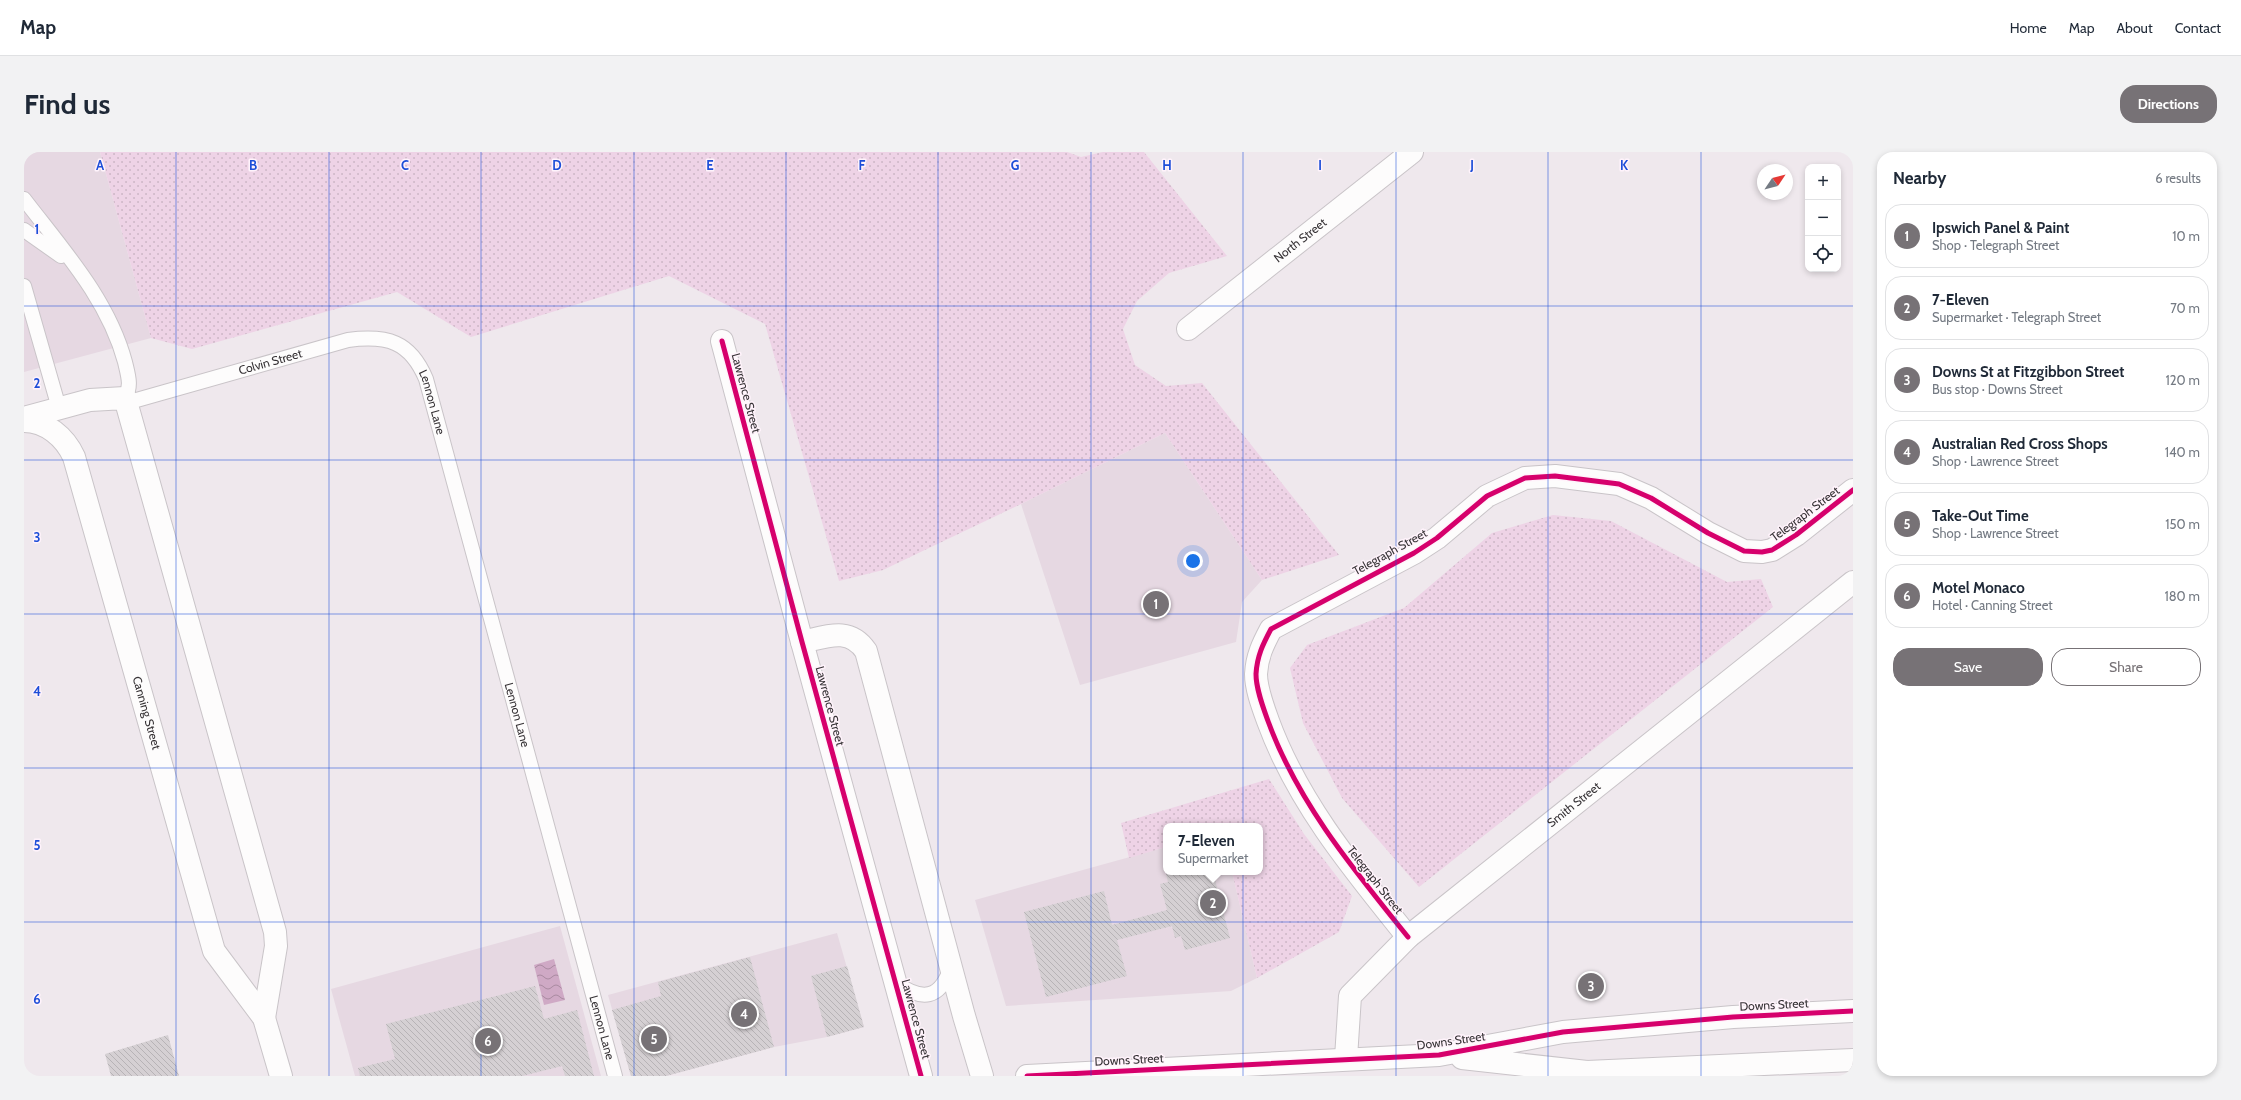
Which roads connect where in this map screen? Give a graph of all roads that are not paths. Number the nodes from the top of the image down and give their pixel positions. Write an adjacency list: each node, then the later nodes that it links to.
1 (1412, 152): 6 (street, North Street)
2 (24, 199): 4 (lane)
3 (24, 230): 4 (lane)
4 (88, 284): 9 (lane)
5 (24, 286): 10 (lane)
6 (1188, 329)
7 (722, 341): 14 (street, Lawrence Street)
8 (413, 356): 9 (lane, Colvin Street); 24 (lane, Lennon Lane)
9 (125, 401): 10 (street, Colvin Street); 19 (street, Canning Street)
10 (59, 408): 11 (street, Colvin Street)
11 (24, 419): 19 (street, Canning Street)
12 (1853, 490): 15 (street, Telegraph Street)
13 (1853, 582): 15 (street, Smith Street)
14 (802, 642): 16 (street); 17 (street, Lawrence Street)
15 (1408, 937): 21 (street, Smith Street)
16 (951, 967): 17 (lane); 26 (street)
17 (896, 983): 25 (street, Lawrence Street)
18 (1853, 1011): 20 (street, Downs Street)
19 (264, 1018): 23 (street, Canning Street)
20 (1439, 1055): 21 (street, Downs Street); 22 (street, Downs Street)
21 (1346, 1058): 27 (street, Downs Street)
22 (1853, 1060)
23 (281, 1076)
24 (615, 1076)
25 (921, 1076)
26 (982, 1076)
27 (1027, 1076)

